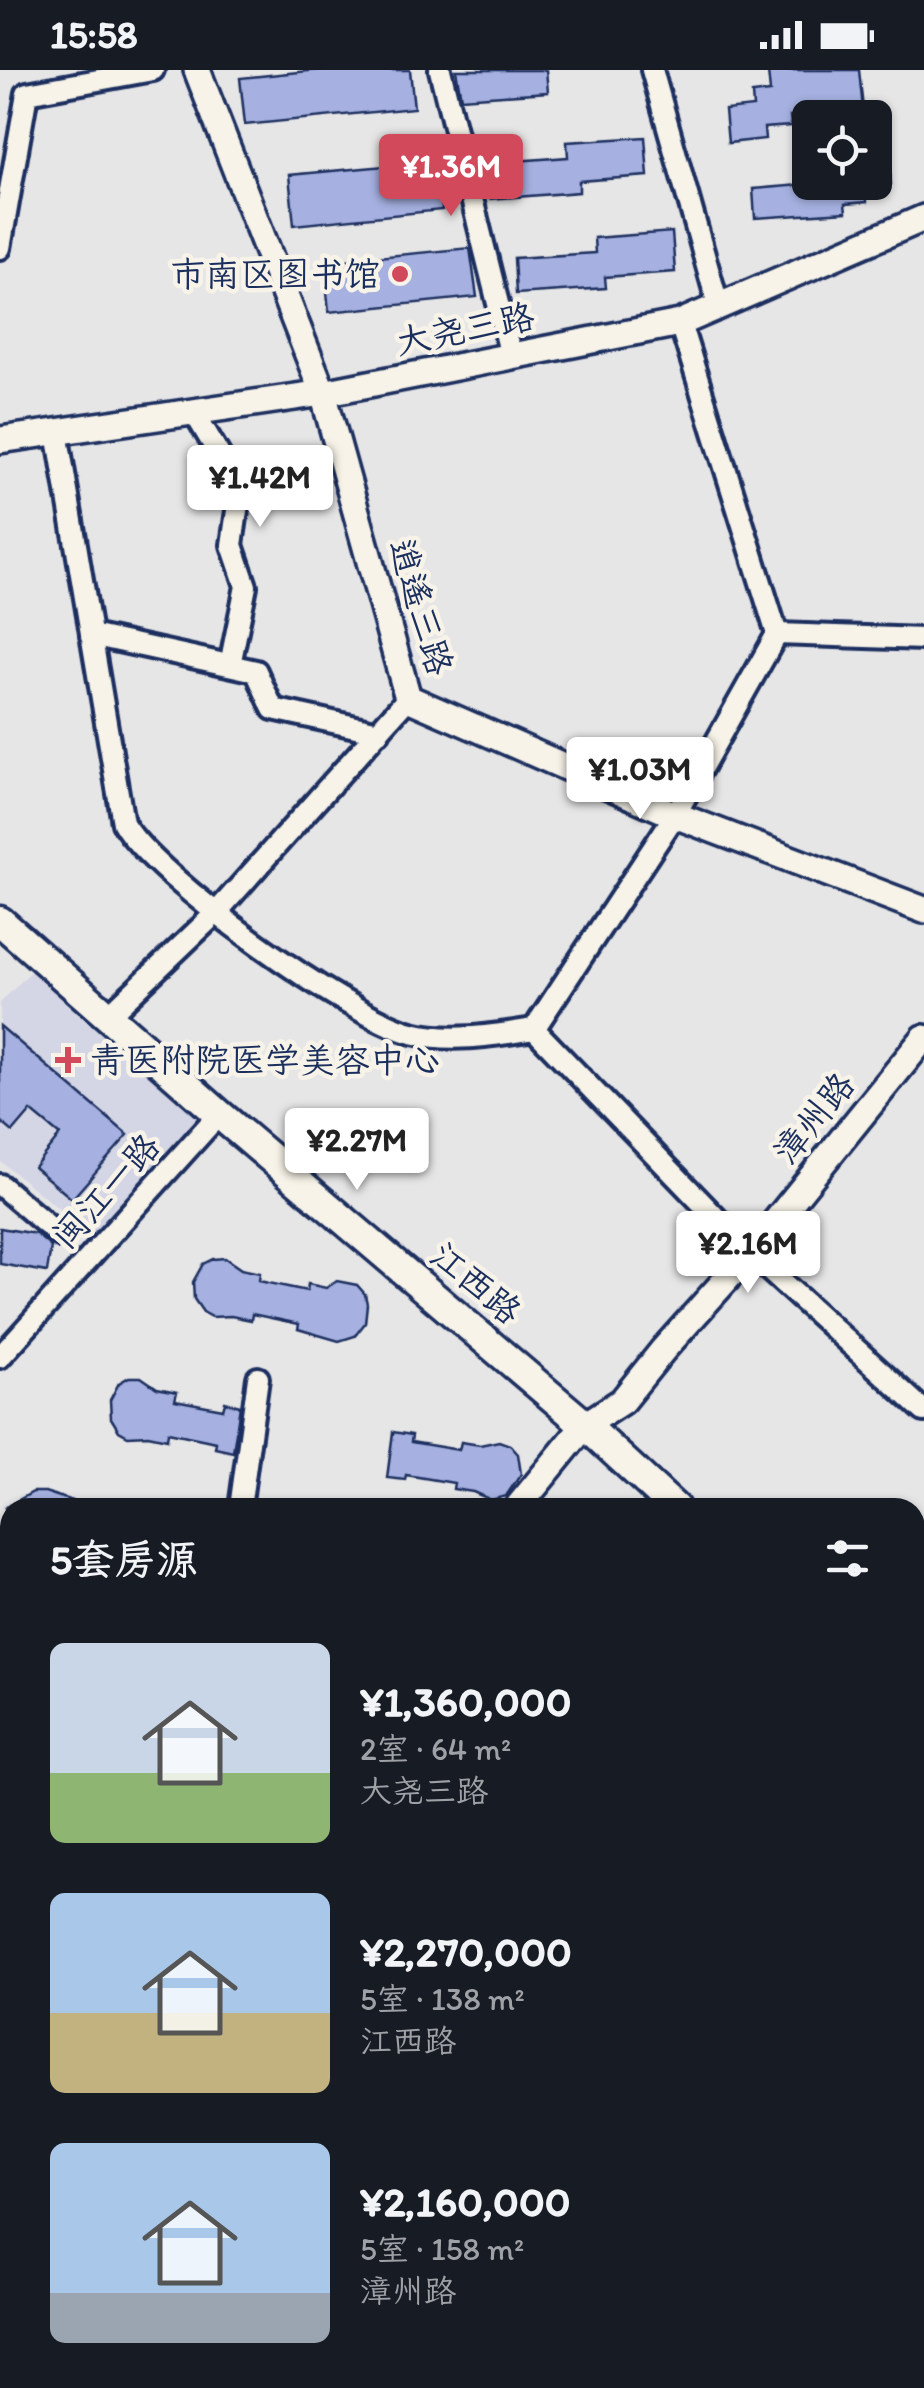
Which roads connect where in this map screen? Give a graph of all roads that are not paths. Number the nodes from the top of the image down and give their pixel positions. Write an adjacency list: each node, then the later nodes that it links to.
1 (153, 70): 6 (street)
2 (197, 70): 10 (street, 逍遥三路)
3 (440, 70): 9 (street)
4 (652, 70): 7 (street)
5 (924, 218): 7 (street, 大尧三路)
6 (0, 248)
7 (719, 308): 8 (street, 大尧三路)
8 (680, 324): 9 (street, 大尧三路); 14 (street)
9 (512, 356): 10 (street, 大尧三路)
10 (323, 393): 11 (street, 大尧三路); 18 (street, 逍遥三路)
11 (194, 412): 12 (street, 大尧三路); 17 (street)
12 (56, 432): 13 (street, 大尧三路); 15 (street)
13 (0, 440)
14 (777, 634): 16 (street); 20 (street)
15 (91, 635): 17 (street); 22 (street)
16 (924, 639)
17 (230, 665): 19 (street)
18 (408, 698): 19 (street); 20 (street, 逍遥三路)
19 (380, 732): 22 (street)
20 (675, 815): 21 (street, 逍遥三路); 25 (street)
21 (924, 910)
22 (216, 913): 24 (street); 25 (street)
23 (0, 921): 24 (main road, 江西路)
24 (108, 1016): 27 (main road, 江西路)
25 (534, 1028): 30 (street)
26 (924, 1038): 30 (street, 漳州路)
27 (219, 1114): 31 (street, 闽江一路); 34 (main road, 江西路)
28 (0, 1185): 29 (street)
29 (60, 1236)
30 (750, 1253): 33 (street); 34 (street, 漳州路)
31 (0, 1357)
32 (258, 1378): 35 (street)
33 (924, 1411)
34 (586, 1425): 36 (street, 漳州路); 37 (main road, 江西路)
35 (241, 1498)
36 (525, 1498)
37 (665, 1498)

